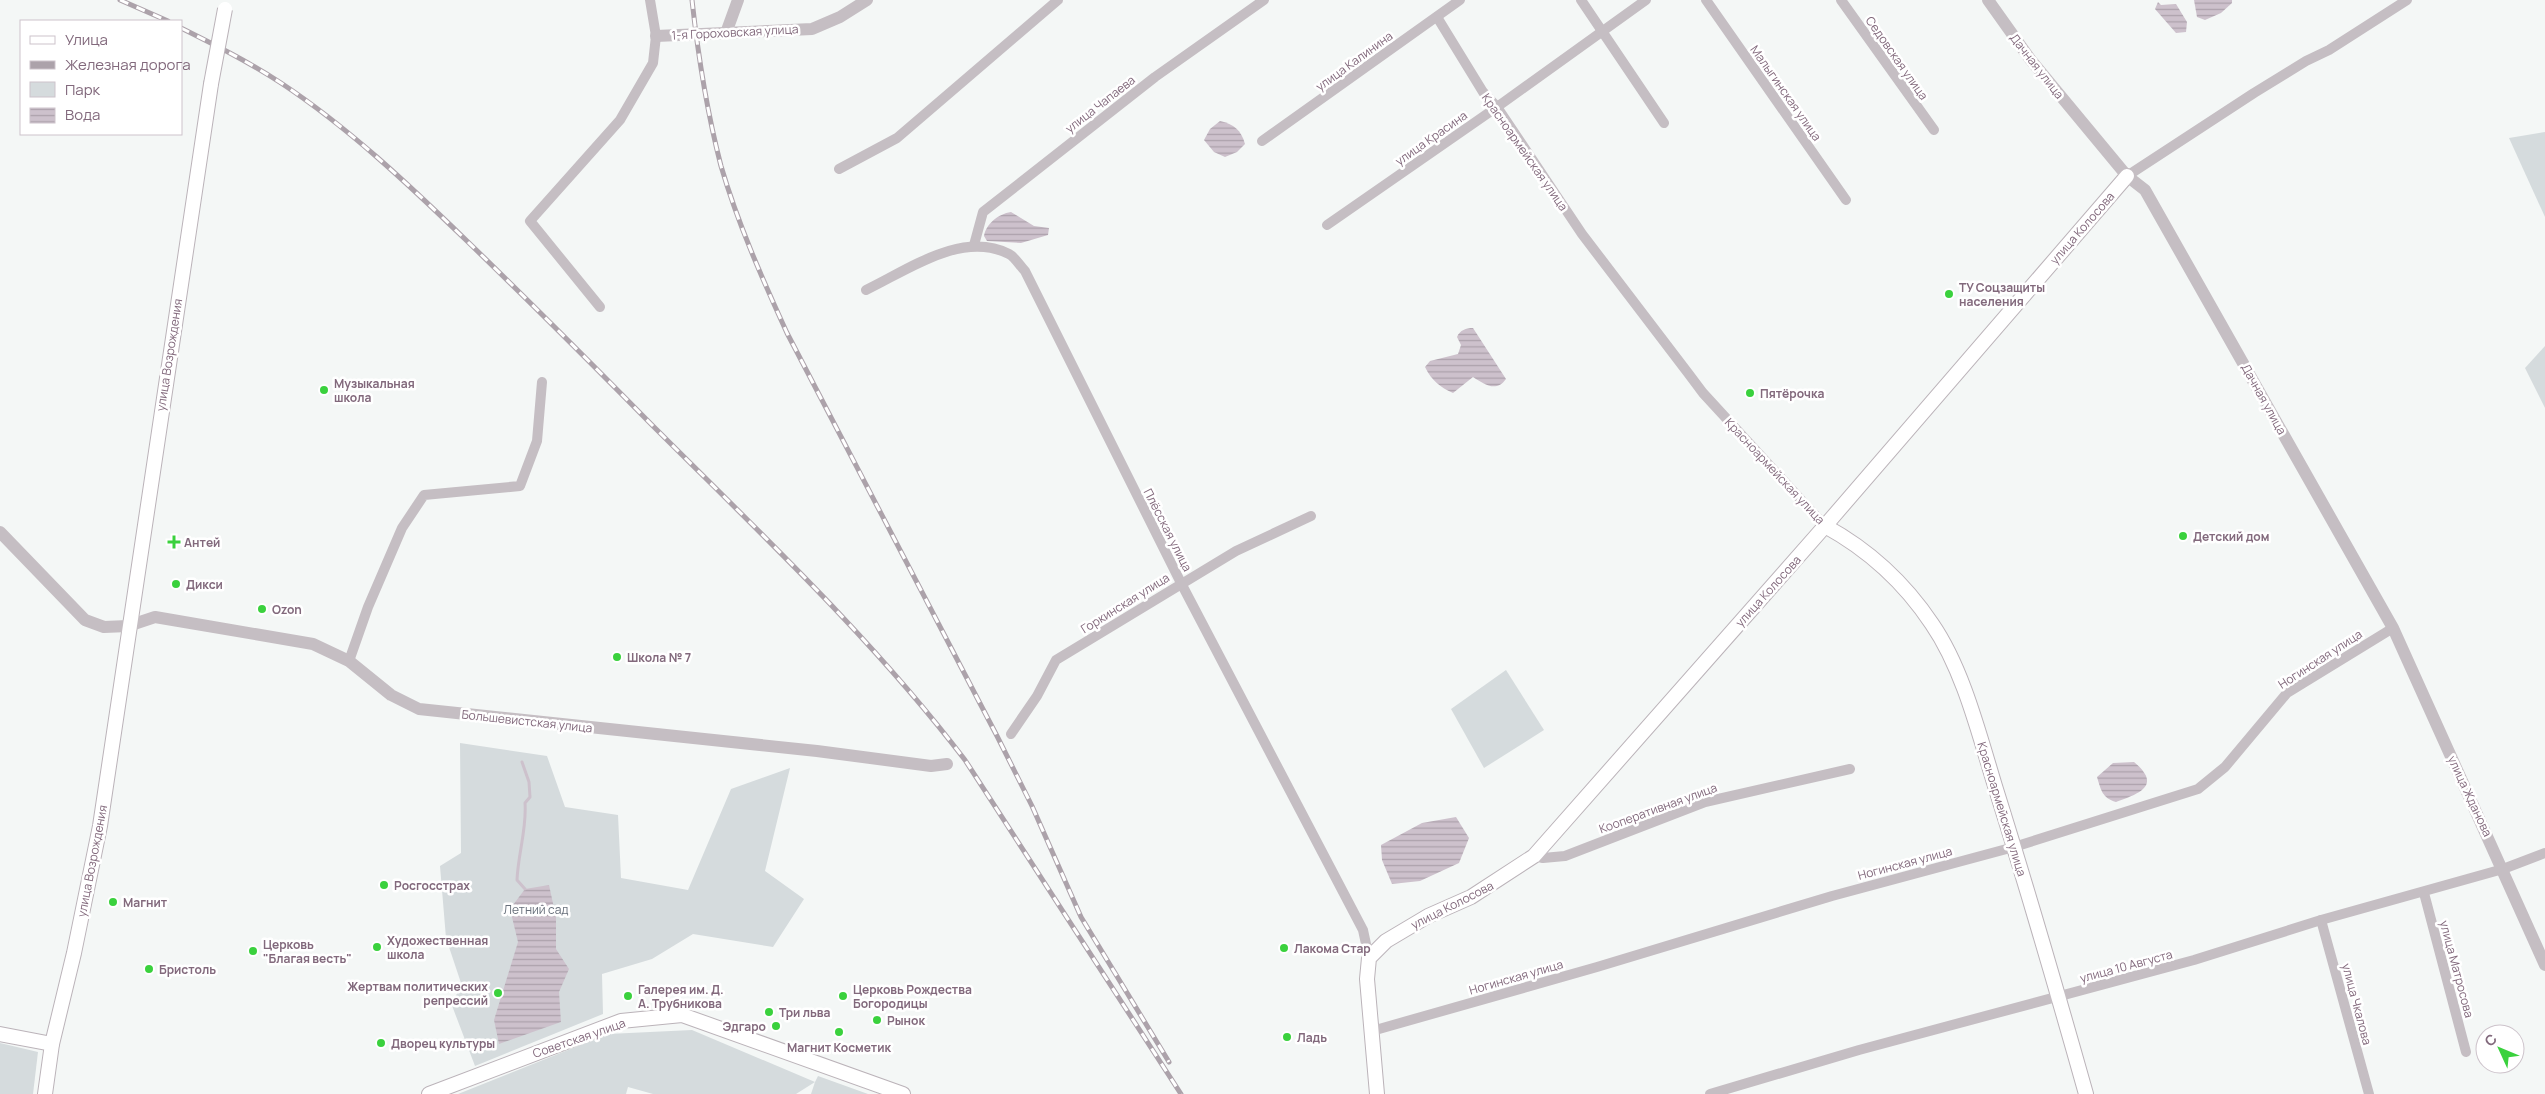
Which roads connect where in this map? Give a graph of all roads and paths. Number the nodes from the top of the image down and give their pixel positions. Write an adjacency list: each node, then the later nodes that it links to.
1 (650, 0): 17 (street)
2 (867, 0): 16 (street, 1-я Гороховская улица)
3 (1058, 0): 22 (street)
4 (1264, 0): 26 (street, улица Чапаева)
5 (1460, 0): 14 (street, улица Калинина)
6 (1581, 0): 15 (street)
7 (1646, 0): 15 (street, улица Красина)
8 (1706, 0): 24 (street, Малыгинская улица)
9 (1841, 0): 20 (street, Седовская улица)
10 (1988, 0): 23 (street, Дачная улица)
11 (2407, 0): 23 (street)
12 (735, 2): 16 (street)
13 (226, 4): 34 (main road, улица Возрождения, bridge)
14 (1437, 17): 18 (street, Красноармейская улица); 21 (street, улица Калинина)
15 (1601, 31): 18 (street, улица Красина); 19 (street)
16 (726, 33): 17 (street, 1-я Гороховская улица)
17 (656, 36): 28 (street)
18 (1497, 107): 25 (street, улица Красина); 31 (street, Красноармейская улица)
19 (1664, 124)
20 (1934, 130)
21 (1262, 142)
22 (839, 169)
23 (2127, 176): 31 (main road, улица Колосова); 35 (street, Дачная улица)
24 (1846, 200)
25 (1328, 225)
26 (974, 245): 27 (street, Плёсская улица); 33 (street, Плёсская улица)
27 (866, 290)
28 (600, 307)
29 (542, 382): 36 (street)
30 (1311, 516): 33 (street, Горкинская улица)
31 (1825, 526): 40 (main road, Красноармейская улица); 42 (main road, улица Колосова)
32 (0, 532): 34 (street)
33 (1181, 583): 37 (street, Горкинская улица); 46 (street, Плёсская улица)
34 (128, 626): 36 (street, Большевистская улица); 51 (main road, улица Возрождения)
35 (2393, 628): 40 (street, Ногинская улица); 43 (street, улица Жданова)
36 (349, 661): 38 (street, Большевистская улица)
37 (1012, 734)
38 (947, 764)
39 (1850, 769): 42 (street, Кооперативная улица)
40 (2014, 847): 48 (main road, Красноармейская улица); 49 (street, Ногинская улица)
41 (2545, 853): 43 (street, улица 10 Августа)
42 (1534, 856): 46 (main road, улица Колосова)
43 (2504, 869): 44 (street, улица 10 Августа); 47 (street, улица Жданова)
44 (2424, 893): 45 (street, улица 10 Августа); 52 (street, улица Матросова)
45 (2321, 920): 48 (street, улица 10 Августа); 59 (street, улица Чкалова)
46 (1370, 958): 49 (main road)
47 (2545, 964)
48 (2058, 998): 57 (street, улица 10 Августа); 58 (main road, Красноармейская улица)
49 (1372, 1031): 56 (main road)
50 (0, 1034): 51 (main road)
51 (52, 1044): 53 (main road, улица Возрождения)
52 (2466, 1052)
53 (45, 1094)
54 (428, 1094): 55 (main road, Советская улица)
55 (903, 1094)
56 (1377, 1094)
57 (1710, 1094)
58 (2086, 1094)
59 (2369, 1094)

